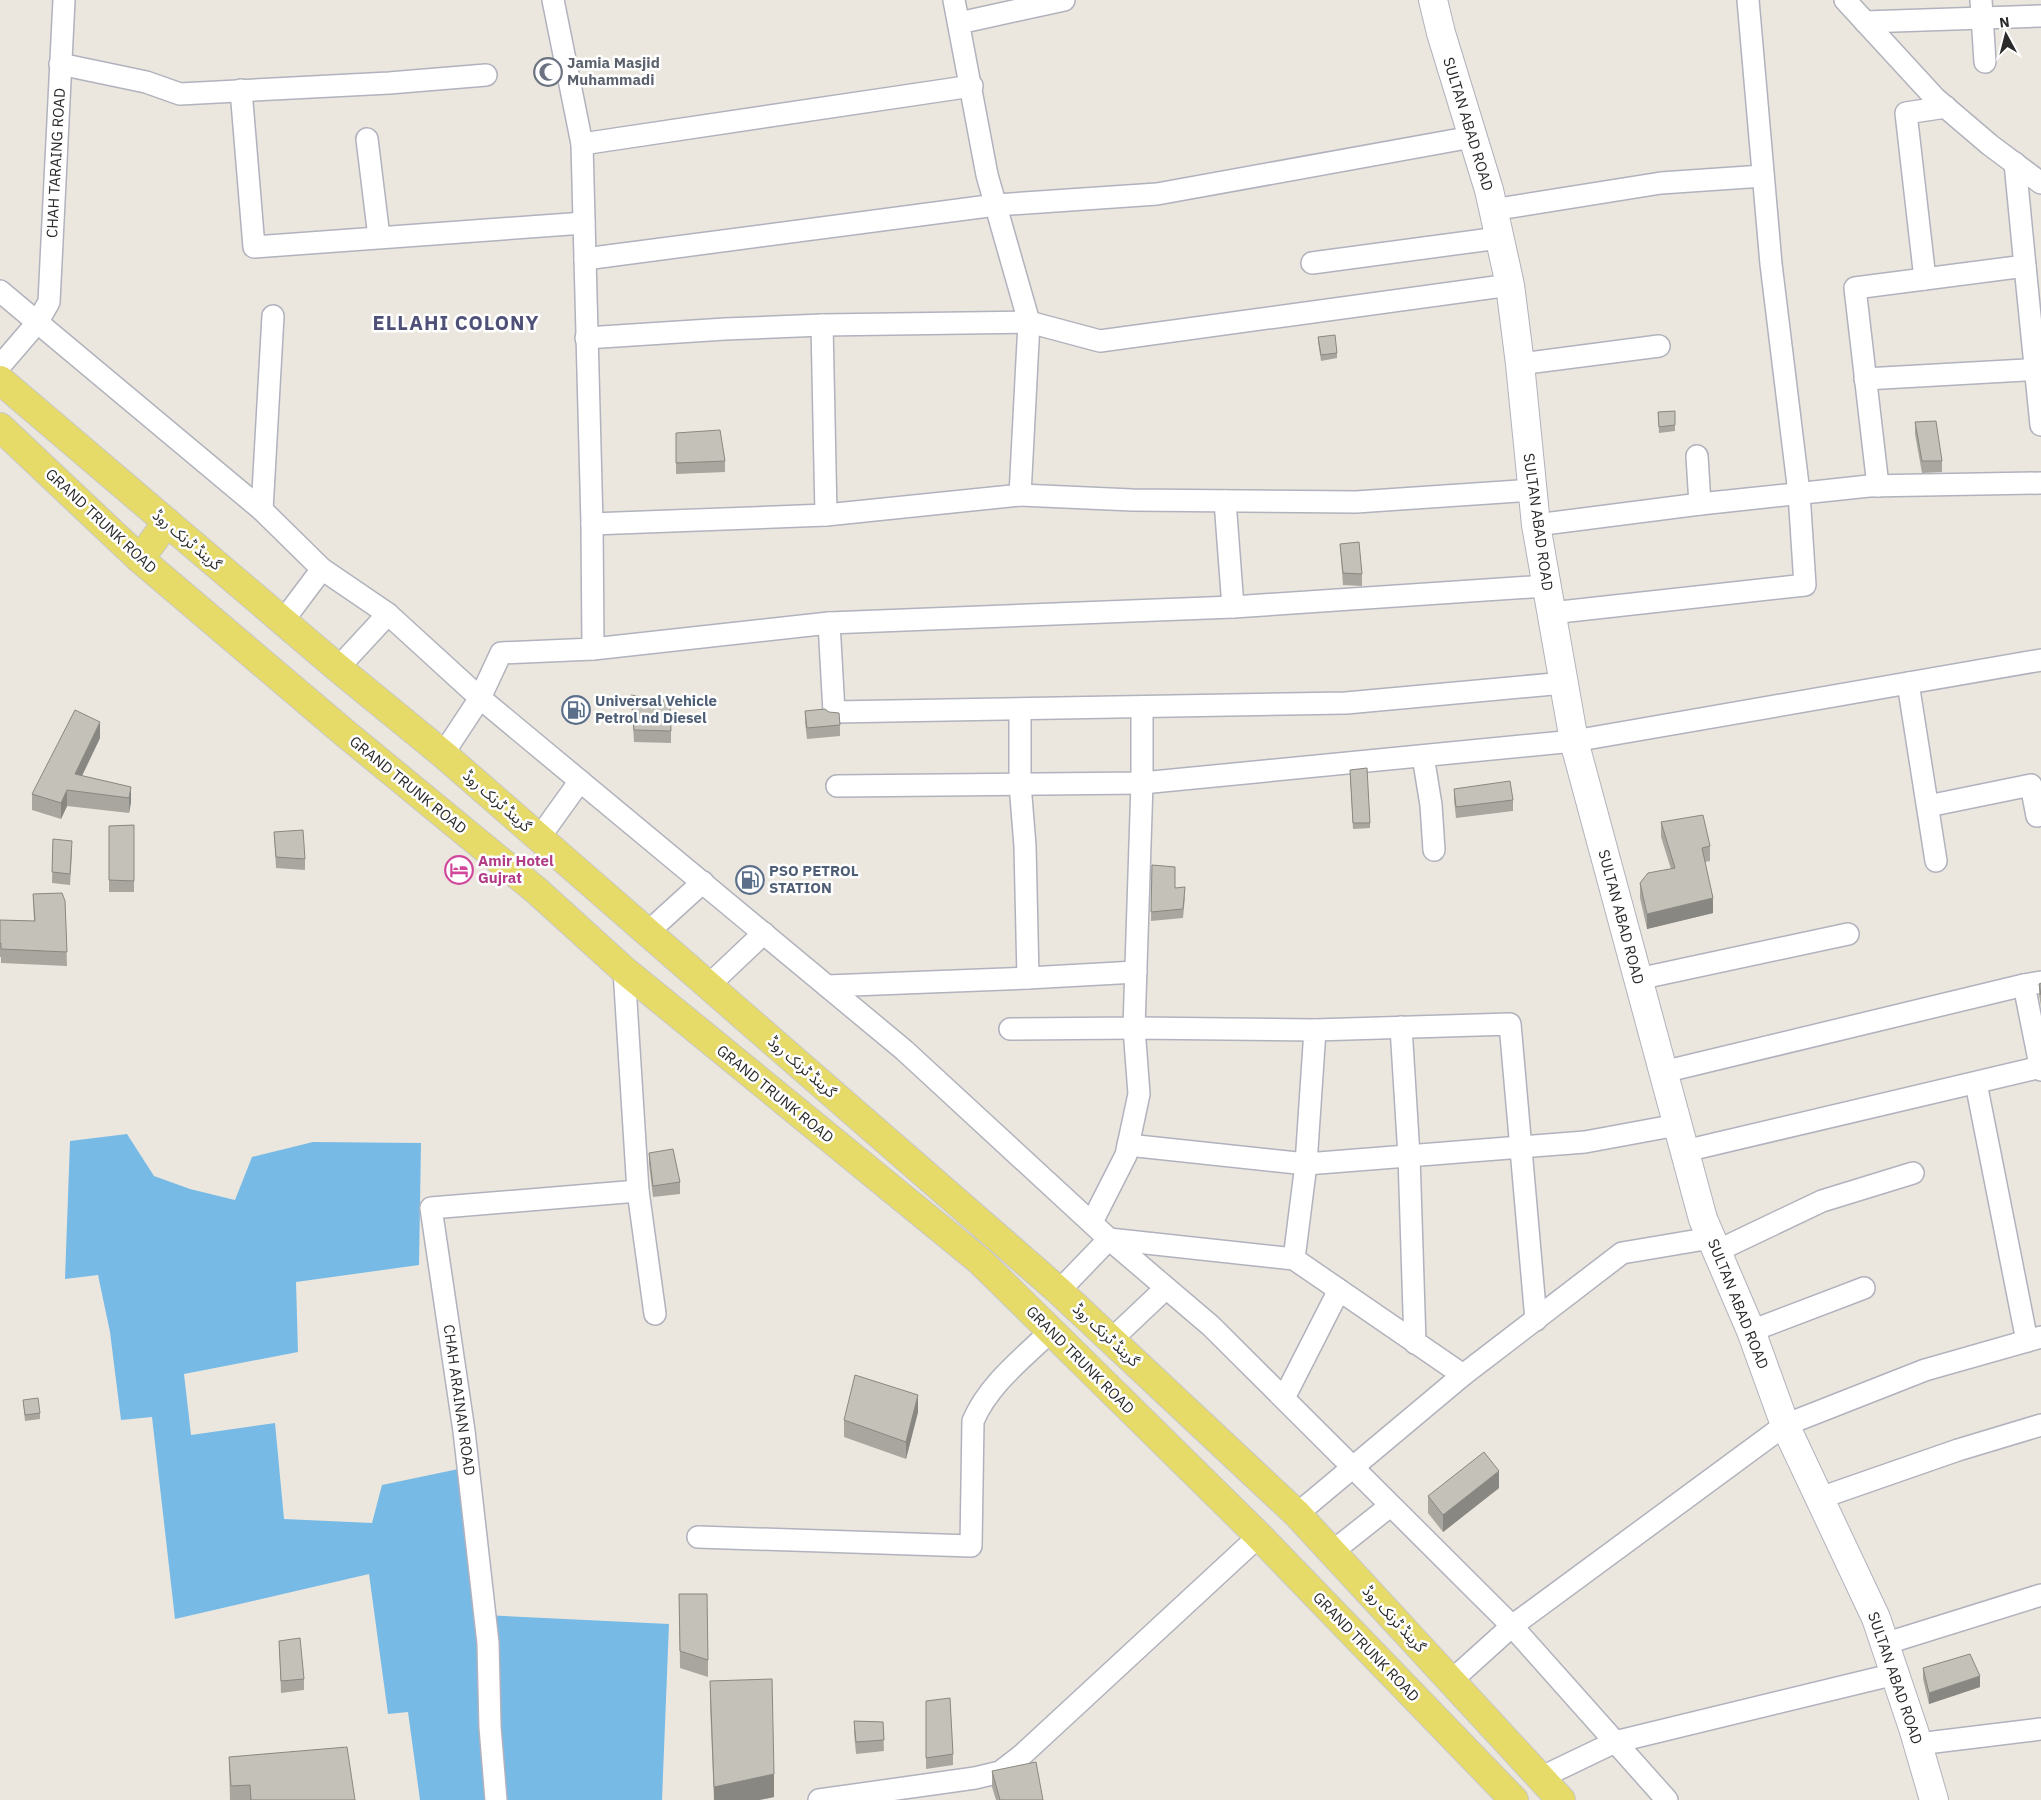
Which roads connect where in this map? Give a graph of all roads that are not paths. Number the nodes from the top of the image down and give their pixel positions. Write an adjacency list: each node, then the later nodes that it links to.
1 (64, 0): 13 (street, CHAH TARAING ROAD)
2 (553, 0): 20 (street)
3 (954, 0): 11 (street)
4 (1064, 0): 11 (street)
5 (1433, 0): 18 (street, SULTAN ABAD ROAD)
6 (1748, 0): 22 (street)
7 (1845, 0): 10 (street)
8 (1981, 10): 9 (street); 10 (street); 12 (street)
9 (2041, 16)
10 (1865, 22): 17 (street)
11 (959, 23): 15 (street)
12 (1985, 62)
13 (60, 64): 16 (street); 37 (street, CHAH TARAING ROAD)
14 (486, 75): 16 (street)
15 (972, 86): 20 (street); 24 (street)
16 (241, 90): 27 (street)
17 (1946, 107): 21 (street); 32 (street)
18 (1472, 137): 24 (street); 25 (street, SULTAN ABAD ROAD)
19 (367, 139): 27 (street)
20 (582, 144): 26 (street)
21 (2015, 163): 23 (street); 31 (street)
22 (1763, 176): 25 (street); 52 (street)
23 (2041, 183)
24 (996, 205): 29 (street); 36 (street)
25 (1492, 210): 28 (street, SULTAN ABAD ROAD)
26 (584, 223): 27 (street); 29 (street)
27 (379, 237)
28 (1499, 238): 30 (street); 33 (street, SULTAN ABAD ROAD)
29 (585, 259): 39 (street)
30 (1312, 263)
31 (2025, 266): 32 (street); 43 (street)
32 (1925, 279): 44 (street)
33 (1510, 285): 36 (street); 41 (street, SULTAN ABAD ROAD)
34 (0, 291): 37 (street)
35 (273, 316): 56 (street)
36 (1029, 322): 38 (street); 53 (street)
37 (37, 324): 42 (street, CHAH TARAING ROAD); 56 (street)
38 (822, 325): 39 (street); 57 (street)
39 (586, 338): 59 (street)
40 (1659, 346): 41 (street)
41 (1520, 364): 51 (street, SULTAN ABAD ROAD)
42 (0, 366)
43 (2038, 369): 44 (street); 46 (street)
44 (1865, 379): 50 (street)
45 (0, 380): 58 (main road, گرینڈ ٹرنک روڈ)
46 (2041, 425)
47 (0, 427): 61 (main road, GRAND TRUNK ROAD)
48 (1697, 456): 55 (street)
49 (2041, 483): 50 (street)
50 (1878, 486): 52 (street)
51 (1532, 490): 54 (street); 60 (street, SULTAN ABAD ROAD)
52 (1799, 493): 55 (street); 65 (street)
53 (1020, 494): 54 (street); 57 (street)
54 (1225, 501): 64 (street)
55 (1700, 504): 60 (street)
56 (262, 510): 62 (street)
57 (826, 515): 59 (street)
58 (166, 522): 61 (main road); 67 (main road, گرینڈ ٹرنک روڈ)
59 (592, 524): 69 (street)
60 (1536, 525): 63 (street, SULTAN ABAD ROAD)
61 (140, 559): 93 (main road, GRAND TRUNK ROAD)
62 (322, 569): 66 (street); 67 (street)
63 (1546, 586): 64 (street); 65 (street, SULTAN ABAD ROAD)
64 (1233, 608): 68 (street)
65 (1551, 613): 72 (street, SULTAN ABAD ROAD)
66 (388, 614): 71 (street); 74 (street)
67 (283, 621): 71 (main road, گرینڈ ٹرنک روڈ)
68 (829, 623): 69 (street); 76 (street)
69 (593, 648): 74 (street)
70 (2041, 660): 73 (street)
71 (338, 668): 78 (main road, گرینڈ ٹرنک روڈ)
72 (1564, 683): 75 (street); 77 (street, SULTAN ABAD ROAD)
73 (1908, 683): 77 (street); 84 (street)
74 (480, 698): 78 (street); 80 (street)
75 (1142, 707): 76 (street); 81 (street)
76 (1020, 710): 82 (street)
77 (1574, 741): 79 (street); 96 (street, SULTAN ABAD ROAD)
78 (443, 754): 86 (main road, گرینڈ ٹرنک روڈ)
79 (1423, 756): 81 (street); 87 (street)
80 (580, 781): 86 (street); 89 (street)
81 (1142, 783): 82 (street); 94 (street)
82 (1020, 784): 83 (street); 95 (street)
83 (837, 786)
84 (1928, 806): 85 (street); 88 (street)
85 (2041, 815)
86 (539, 838): 90 (main road, گرینڈ ٹرنک روڈ)
87 (1434, 850)
88 (1936, 861)
89 (703, 882): 90 (street); 91 (street)
90 (648, 932): 98 (main road, گرینڈ ٹرنک روڈ)
91 (764, 932): 98 (street); 99 (street)
92 (1848, 934): 96 (street)
93 (624, 970): 114 (street); 125 (main road, GRAND TRUNK ROAD)
94 (1136, 972): 95 (street); 101 (street)
95 (1028, 978): 99 (street)
96 (1638, 979): 105 (street, SULTAN ABAD ROAD)
97 (2032, 984): 104 (street); 105 (street)
98 (709, 985): 122 (main road, گرینڈ ٹرنک روڈ)
99 (826, 986): 115 (street)
100 (1401, 1027): 103 (street); 109 (street); 111 (street)
101 (1134, 1028): 102 (street); 103 (street); 108 (street)
102 (1010, 1029)
103 (1315, 1030): 112 (street)
104 (2041, 1068): 106 (street)
105 (1663, 1072): 107 (street, SULTAN ABAD ROAD)
106 (1976, 1082): 110 (street); 127 (street)
107 (1678, 1125): 109 (street); 110 (street, SULTAN ABAD ROAD)
108 (1128, 1145): 112 (street); 115 (street)
109 (1521, 1148): 111 (street); 124 (street)
110 (1685, 1151): 117 (street, SULTAN ABAD ROAD)
111 (1409, 1156): 112 (street); 128 (street)
112 (1306, 1164): 118 (street)
113 (1913, 1173): 117 (street)
114 (638, 1192): 123 (street); 151 (street, CHAH ARAINAN ROAD)
115 (1092, 1222): 116 (street)
116 (1109, 1239): 118 (street); 119 (street); 122 (street)
117 (1714, 1244): 124 (street); 126 (street, SULTAN ABAD ROAD)
118 (1294, 1259): 121 (street)
119 (1166, 1288): 129 (street); 132 (street)
120 (1864, 1288): 126 (street)
121 (1339, 1290): 128 (street); 132 (street)
122 (1059, 1291): 129 (main road, گرینڈ ٹرنک روڈ)
123 (655, 1314)
124 (1536, 1320): 131 (street)
125 (1051, 1331): 130 (main road, GRAND TRUNK ROAD); 140 (street)
126 (1751, 1331): 133 (street, SULTAN ABAD ROAD)
127 (2034, 1339): 133 (street)
128 (1415, 1342): 131 (street)
129 (1114, 1343): 130 (main road); 138 (main road, گرینڈ ٹرنک روڈ)
130 (1092, 1371): 139 (main road, GRAND TRUNK ROAD)
131 (1463, 1375): 135 (street)
132 (1284, 1398): 135 (street)
133 (1786, 1425): 136 (street, SULTAN ABAD ROAD); 143 (street)
134 (2041, 1425): 136 (street)
135 (1352, 1469): 137 (street); 138 (street)
136 (1820, 1498): 144 (street, SULTAN ABAD ROAD)
137 (1390, 1506): 141 (street); 143 (street)
138 (1297, 1514): 141 (main road, گرینڈ ٹرنک روڈ)
139 (1259, 1536): 152 (street); 153 (main road, GRAND TRUNK ROAD)
140 (698, 1537)
141 (1332, 1552): 146 (main road, گرینڈ ٹرنک روڈ)
142 (2041, 1595): 144 (street)
143 (1512, 1626): 146 (street); 148 (street)
144 (1884, 1644): 145 (street, SULTAN ABAD ROAD)
145 (1895, 1674): 148 (street); 149 (street, SULTAN ABAD ROAD)
146 (1451, 1681): 150 (main road, گرینڈ ٹرنک روڈ)
147 (2041, 1729): 149 (street)
148 (1615, 1742): 150 (street); 155 (street)
149 (1918, 1744): 156 (street, SULTAN ABAD ROAD)
150 (1540, 1778): 154 (main road, گرینڈ ٹرنک روڈ)
151 (496, 1800)
152 (819, 1800)
153 (1514, 1800)
154 (1561, 1800)
155 (1667, 1800)
156 (1934, 1800)

